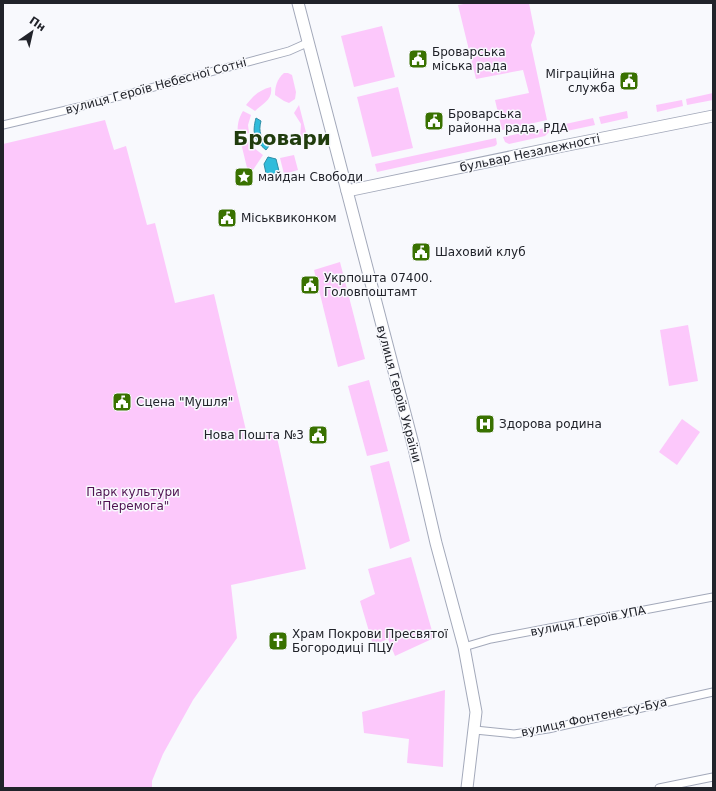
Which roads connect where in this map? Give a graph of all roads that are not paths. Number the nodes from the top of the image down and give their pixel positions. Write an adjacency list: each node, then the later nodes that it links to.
1 (298, 3): 2 (main road, вулиця Героїв України)
2 (308, 43): 4 (street, вулиця Героїв Небесної Сотні); 5 (main road, вулиця Героїв України)
3 (713, 116): 5 (main road, бульвар Незалежності)
4 (3, 125)
5 (347, 191): 7 (main road, вулиця Героїв України)
6 (713, 597): 7 (street, вулиця Героїв УПА)
7 (464, 647): 9 (main road, вулиця Героїв України)
8 (713, 692): 9 (street, вулиця Фонтене-су-Буа)
9 (474, 730): 11 (main road, вулиця Героїв України)
10 (713, 777): 12 (street)
11 (466, 788)
12 (659, 788)

